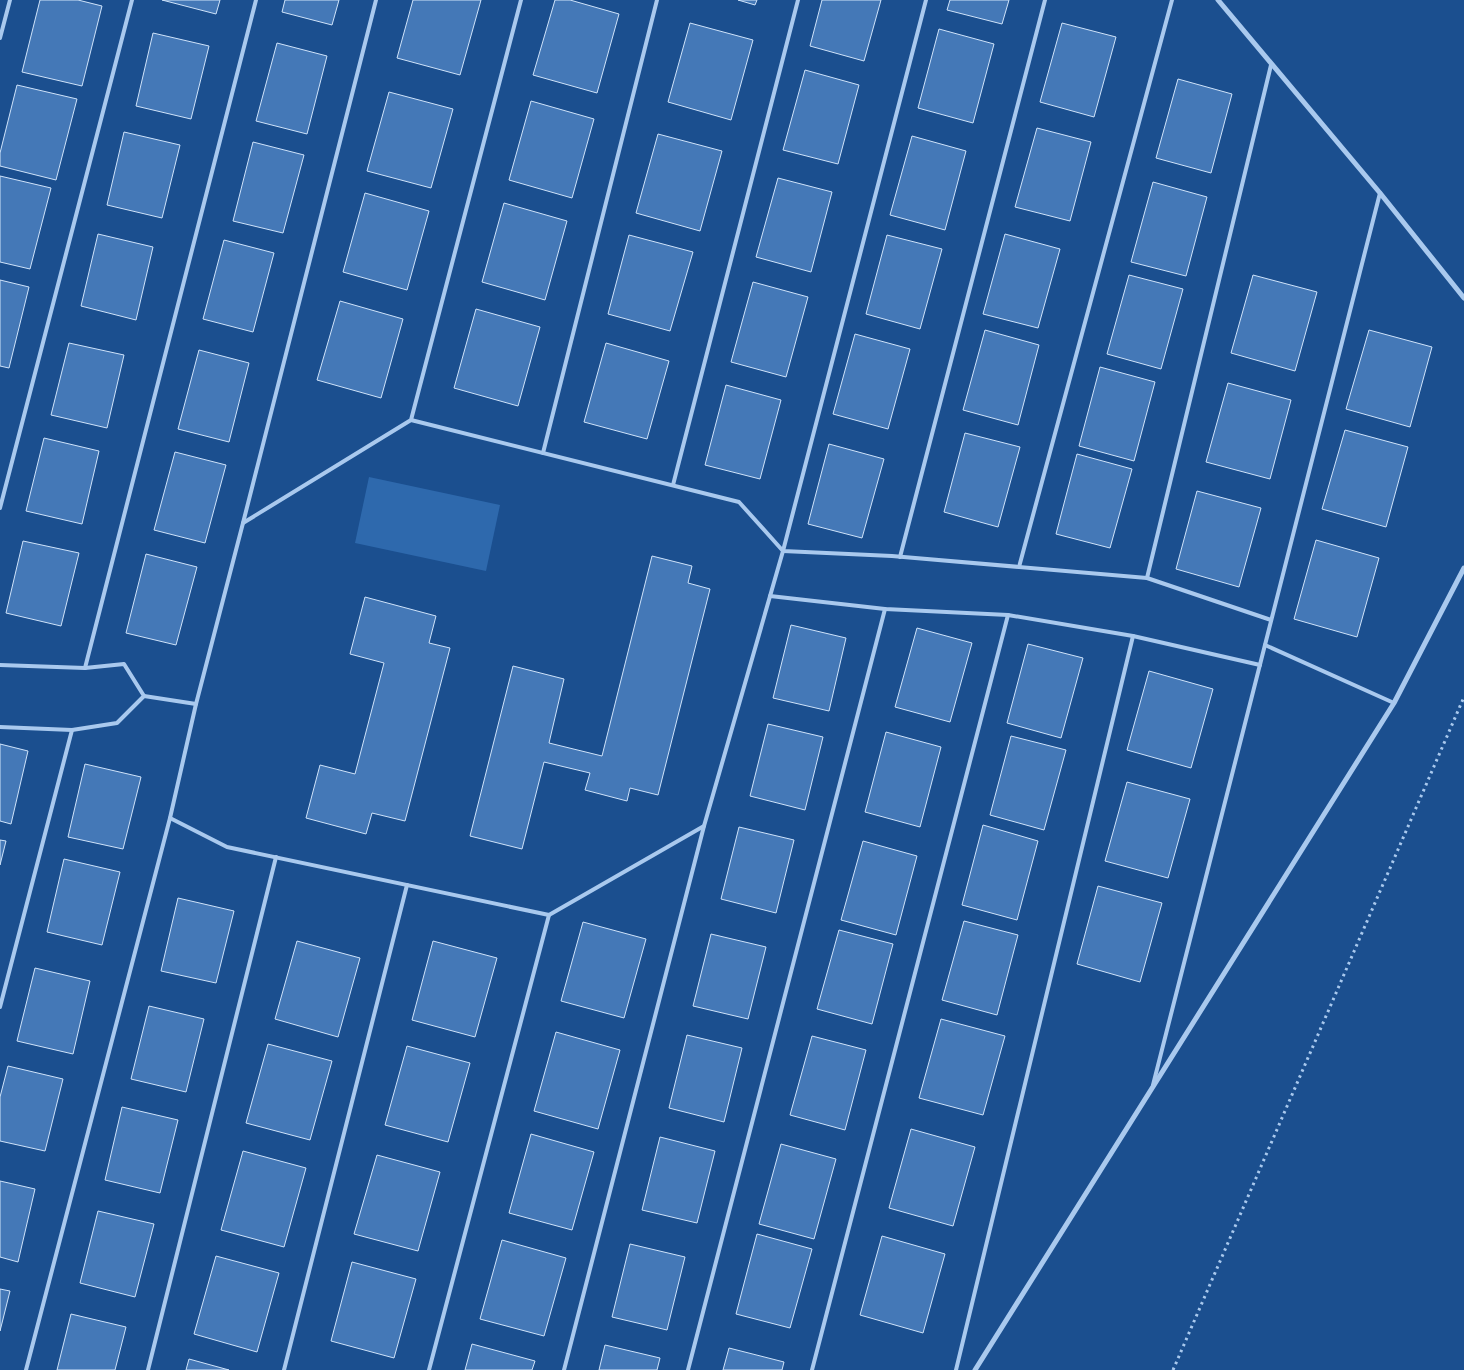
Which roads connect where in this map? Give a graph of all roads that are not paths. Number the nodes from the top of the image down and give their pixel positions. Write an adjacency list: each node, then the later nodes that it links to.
1 (10, 0): 12 (lane)
2 (132, 0): 19 (lane)
3 (256, 0): 34 (lane)
4 (376, 0): 20 (lane)
5 (521, 0): 16 (lane)
6 (657, 0): 17 (lane)
7 (798, 0): 18 (lane)
8 (926, 0): 21 (lane)
9 (1045, 0): 22 (lane)
10 (1172, 0): 23 (lane)
11 (1218, 0): 13 (street)
12 (0, 38)
13 (1271, 65): 14 (street); 25 (lane)
14 (1380, 193): 15 (street); 29 (lane)
15 (1464, 298)
16 (411, 420): 17 (lane); 20 (lane)
17 (543, 453): 18 (lane)
18 (674, 485): 21 (lane)
19 (0, 508)
20 (243, 523): 37 (lane)
21 (783, 551): 22 (lane); 26 (lane)
22 (900, 557): 23 (lane)
23 (1019, 567): 25 (lane)
24 (1464, 568): 36 (street)
25 (1147, 578): 29 (lane)
26 (770, 596): 27 (lane); 41 (lane)
27 (885, 609): 28 (lane); 52 (lane)
28 (1008, 615): 30 (lane); 53 (lane)
29 (1271, 620): 31 (lane)
30 (1133, 636): 32 (lane); 54 (lane)
31 (1265, 645): 32 (lane); 36 (lane)
32 (1260, 664): 46 (lane)
33 (0, 665): 34 (lane)
34 (86, 668): 35 (lane)
35 (144, 696): 37 (lane); 39 (lane)
36 (1394, 703): 46 (street)
37 (196, 704): 40 (lane)
38 (0, 727): 39 (lane)
39 (72, 730): 45 (lane)
40 (170, 818): 42 (lane); 47 (lane)
41 (704, 826): 44 (lane); 51 (lane)
42 (276, 857): 43 (lane); 48 (lane)
43 (407, 885): 44 (lane); 49 (lane)
44 (549, 915): 50 (lane)
45 (0, 1007)
46 (1152, 1087): 55 (street)
47 (26, 1370)
48 (148, 1370)
49 (284, 1370)
50 (429, 1370)
51 (564, 1370)
52 (688, 1370)
53 (812, 1370)
54 (956, 1370)
55 (975, 1370)

